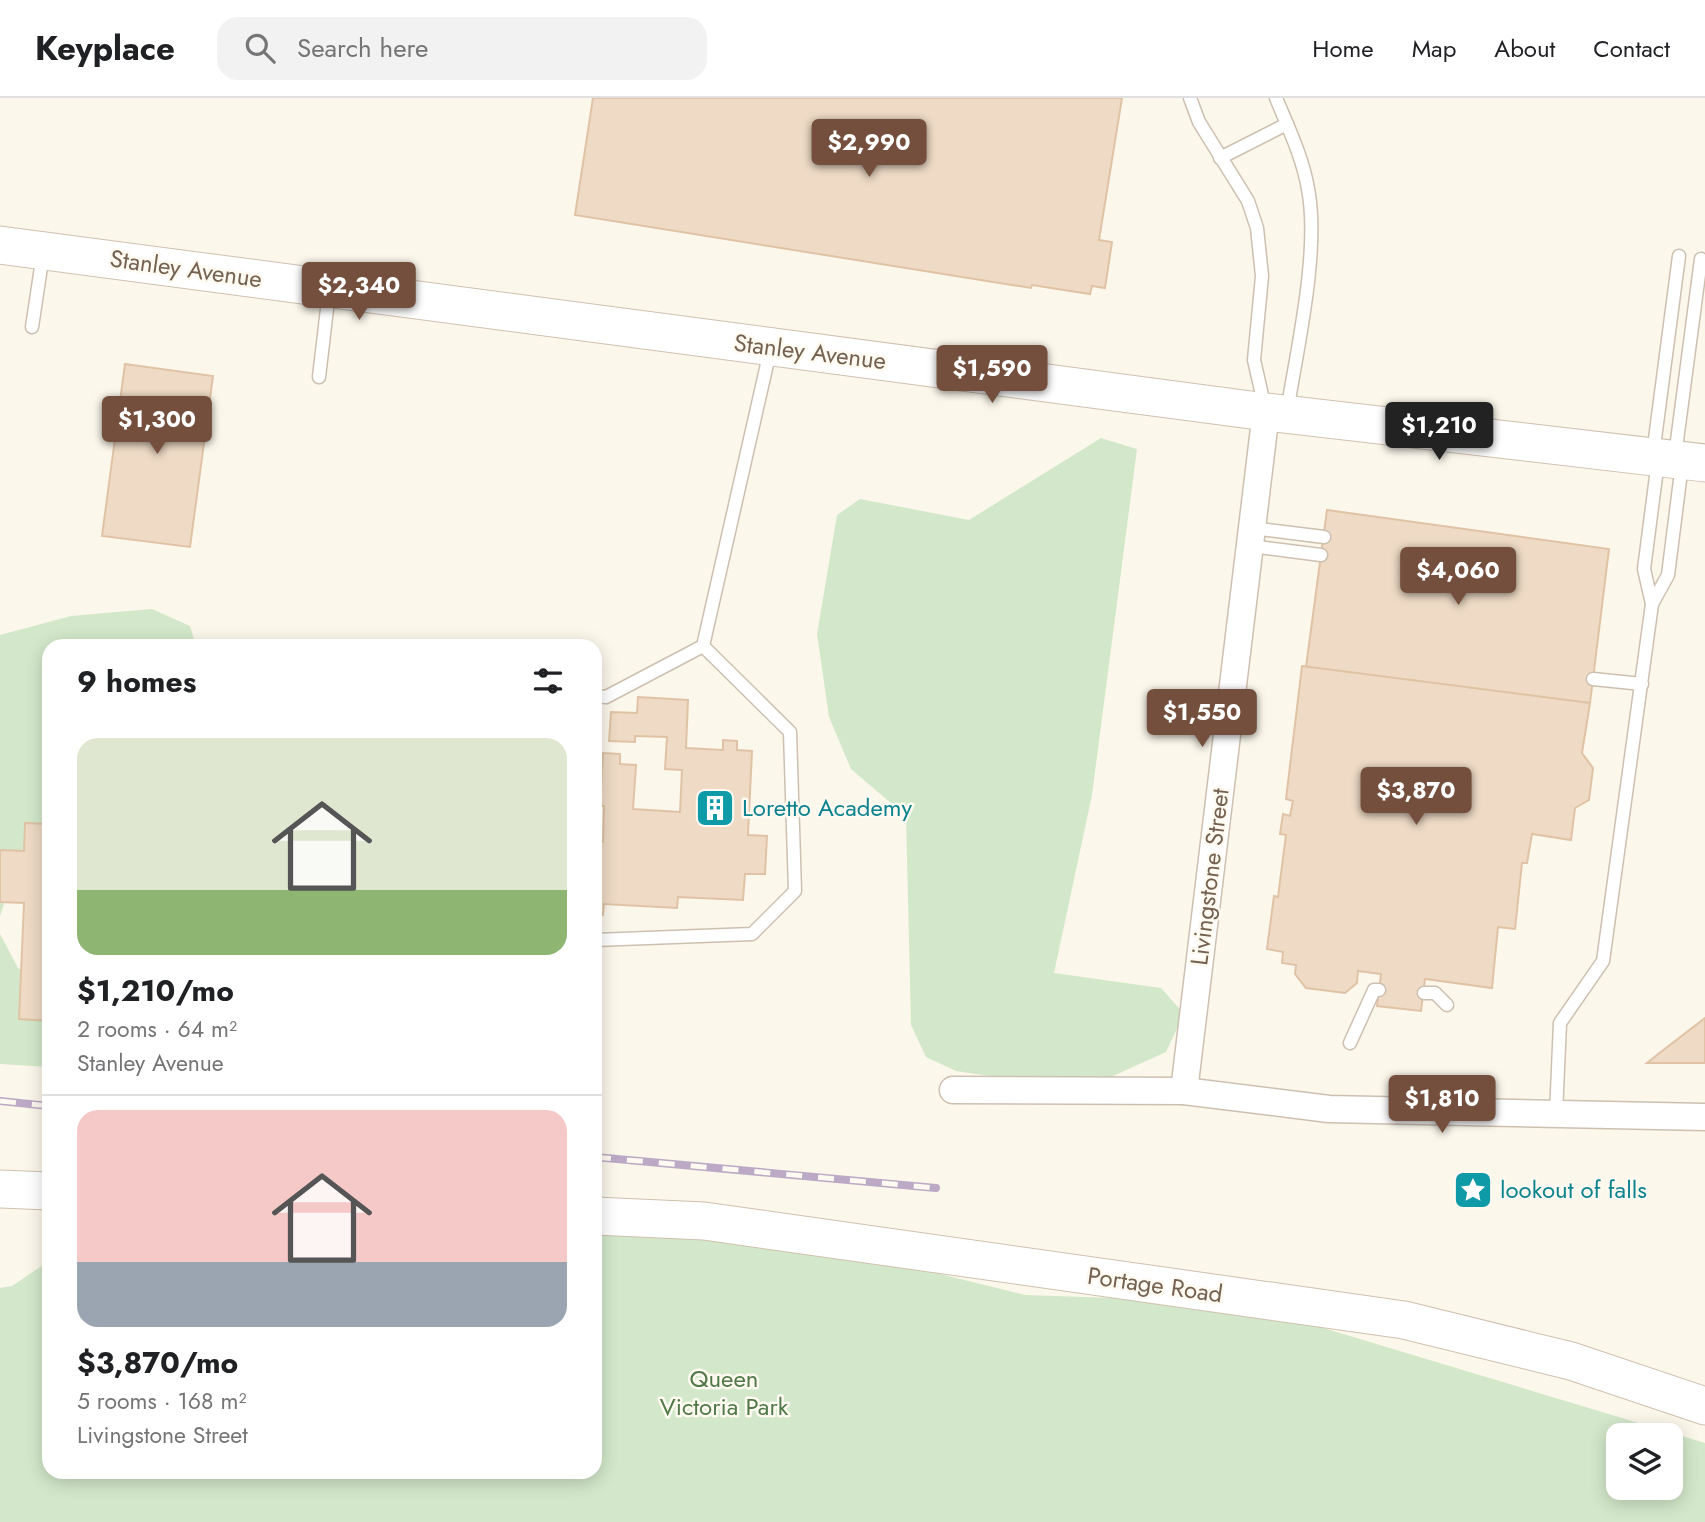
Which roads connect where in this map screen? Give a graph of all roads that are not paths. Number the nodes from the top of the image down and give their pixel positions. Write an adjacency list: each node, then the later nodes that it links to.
1 (1190, 98): 4 (lane)
2 (1276, 98): 3 (lane)
3 (1287, 124): 4 (lane); 13 (lane)
4 (1220, 158): 13 (lane)
5 (0, 245): 6 (main road, Stanley Avenue)
6 (43, 250): 9 (main road, Stanley Avenue); 10 (lane)
7 (1679, 257): 14 (lane)
8 (1700, 259): 14 (lane)
9 (329, 288): 11 (main road, Stanley Avenue); 12 (lane)
10 (32, 327)
11 (771, 347): 13 (main road, Stanley Avenue); 19 (lane)
12 (318, 377)
13 (1277, 413): 14 (main road, Stanley Avenue); 15 (street, Livingstone Street)
14 (1675, 460): 18 (lane); 18 (lane)
15 (1251, 537): 16 (lane); 17 (lane); 29 (street, Livingstone Street)
16 (1324, 537)
17 (1321, 555)
18 (1652, 604): 21 (lane)
19 (703, 646): 22 (lane); 23 (lane)
20 (1593, 678): 21 (lane)
21 (1642, 684): 30 (lane)
22 (602, 697)
23 (602, 940)
24 (1379, 990): 27 (lane)
25 (1424, 993): 26 (lane)
26 (1447, 1005)
27 (1350, 1043)
28 (953, 1090): 29 (street)
29 (1184, 1091): 30 (street)
30 (1556, 1114): 31 (street)
31 (1705, 1117)
32 (0, 1189): 33 (main road)
33 (42, 1191)
34 (602, 1216): 35 (main road, Portage Road)
35 (1705, 1406)

